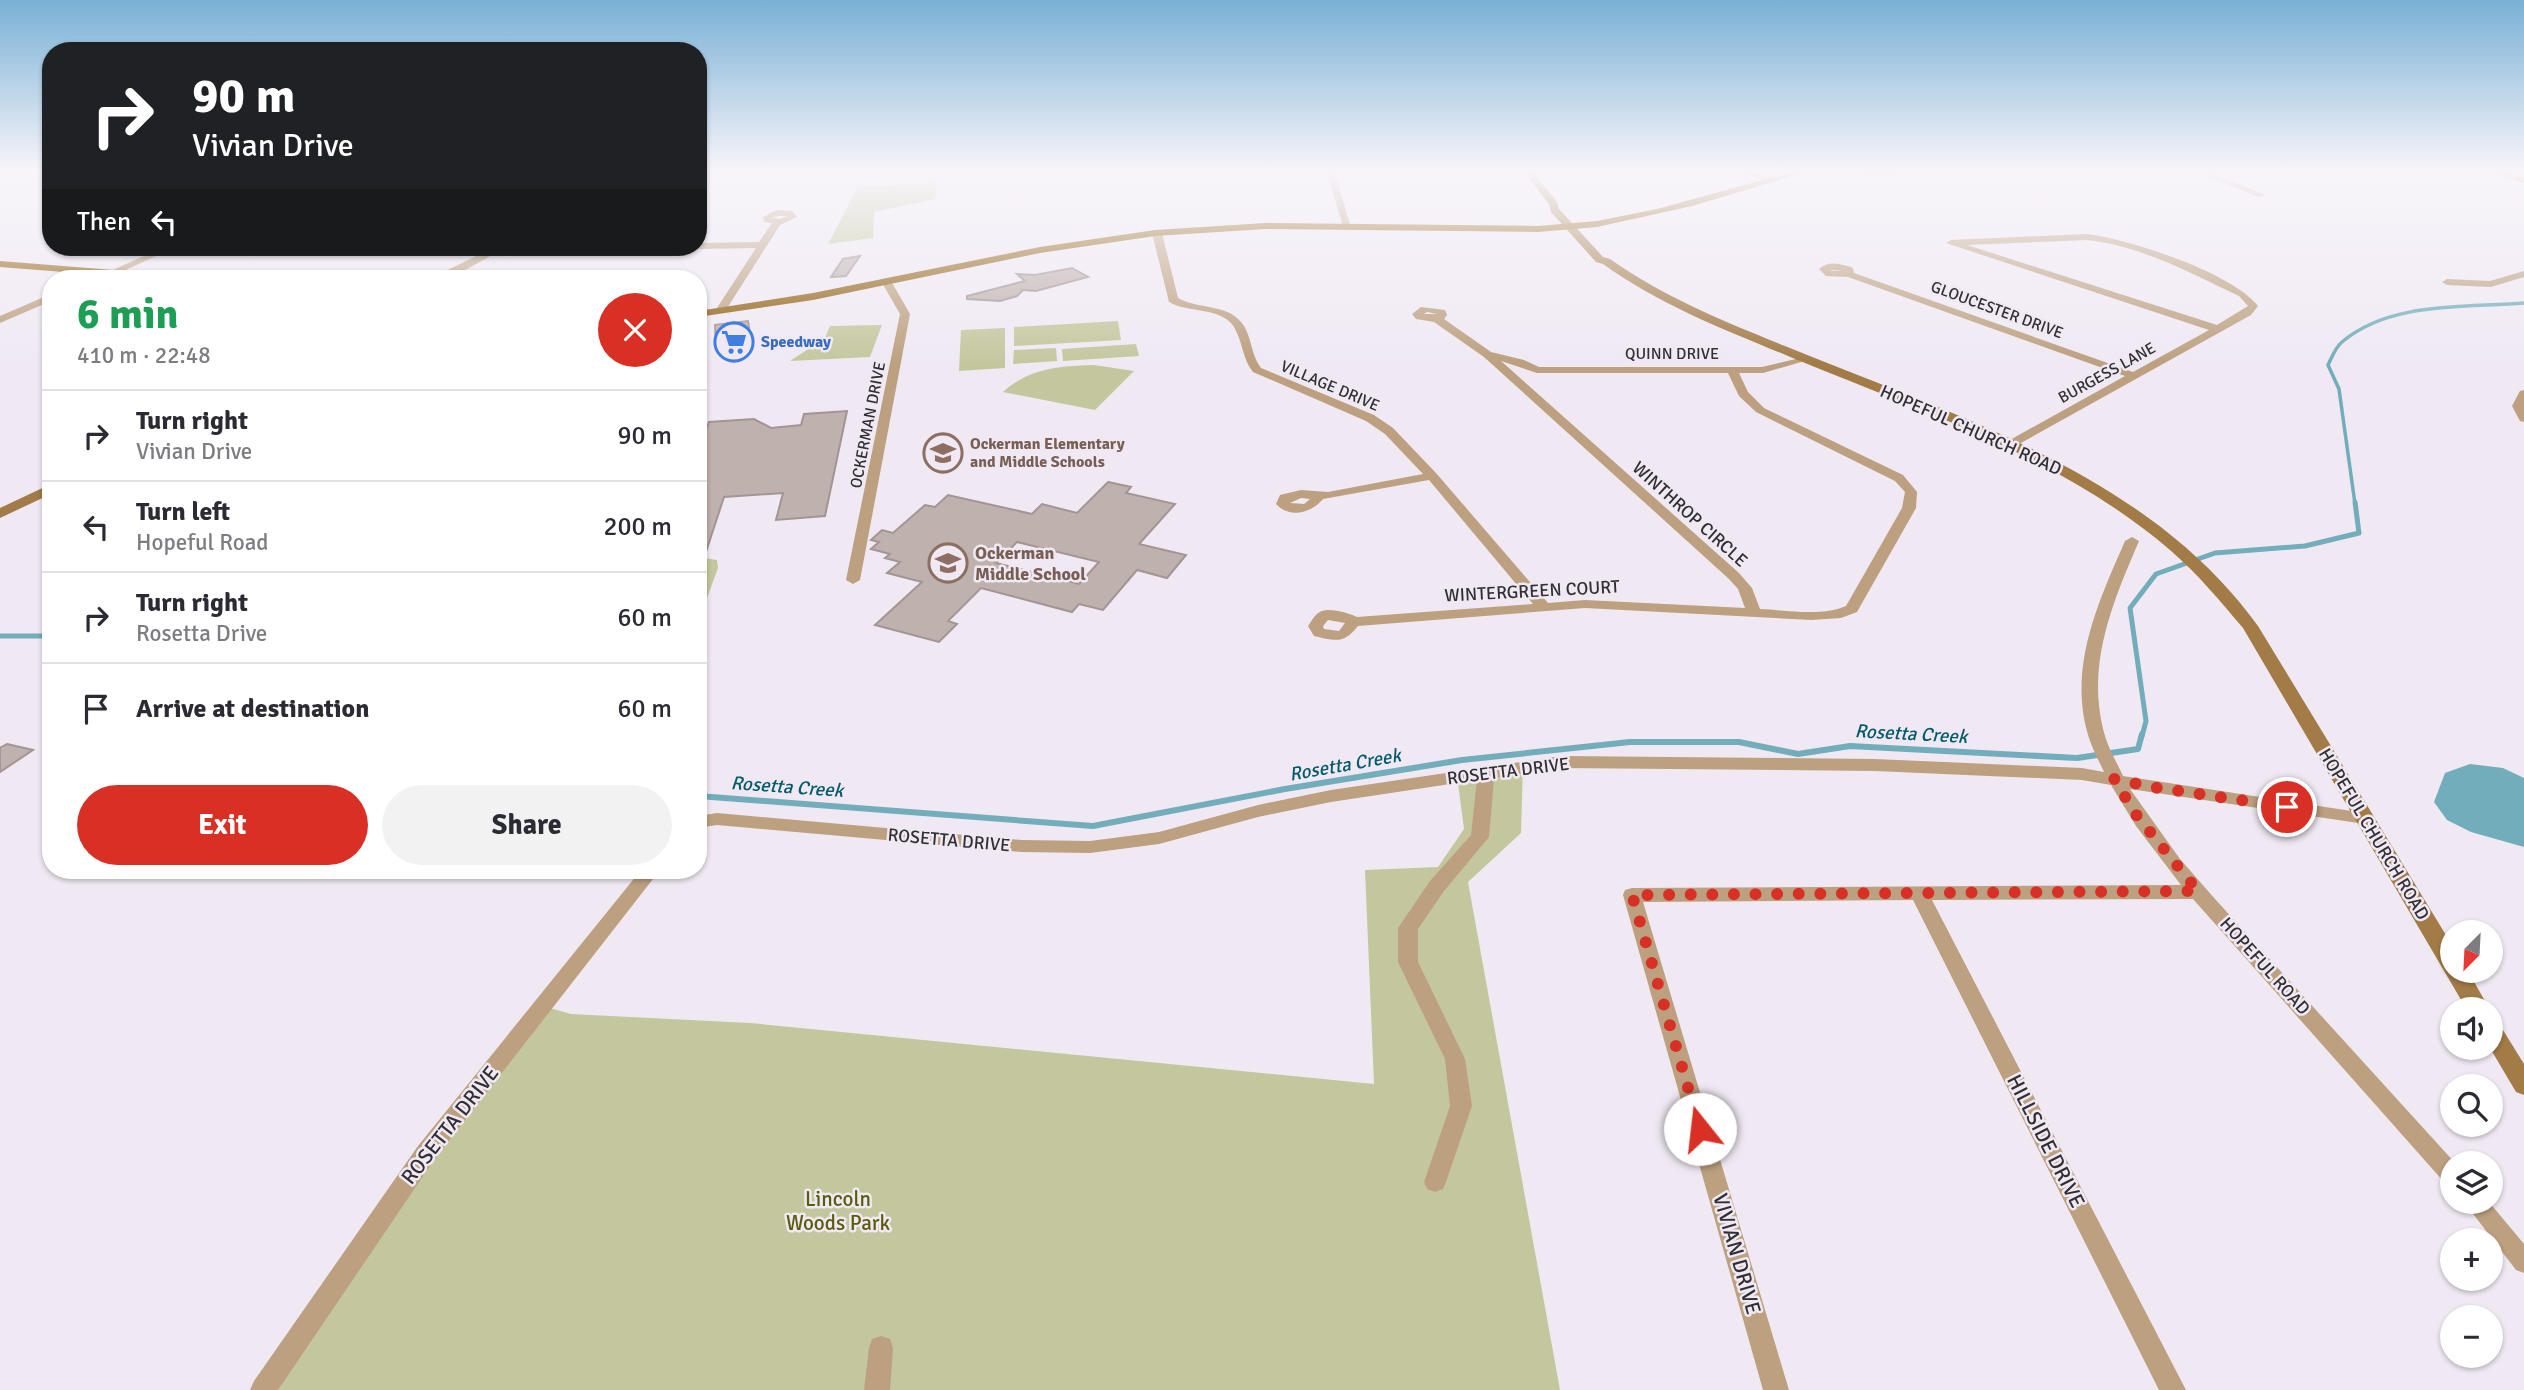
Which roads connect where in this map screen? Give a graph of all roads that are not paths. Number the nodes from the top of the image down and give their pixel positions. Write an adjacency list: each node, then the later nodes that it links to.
1 (768, 235): 5 (street)
2 (1143, 235): 15 (main road)
3 (1157, 235): 32 (street, VILLAGE DRIVE)
4 (1581, 235): 24 (main road, HOPEFUL CHURCH ROAD)
5 (761, 245): 6 (street); 18 (street)
6 (707, 246)
7 (151, 256): 11 (street)
8 (486, 256): 12 (street)
9 (0, 264): 10 (main road)
10 (52, 270)
11 (119, 270)
12 (460, 270)
13 (1849, 274): 27 (street, GLOUCESTER DRIVE)
14 (2524, 274): 16 (street)
15 (886, 281): 18 (main road); 39 (street, OCKERMAN DRIVE)
16 (2447, 282)
17 (42, 301): 21 (street)
18 (720, 311): 19 (main road)
19 (707, 313)
20 (1437, 319): 23 (street, WINTHROP CIRCLE)
21 (0, 320)
22 (2218, 330): 22 (street, BURGESS LANE); 27 (street, BURGESS LANE)
23 (1488, 355): 25 (street, QUINN DRIVE); 28 (street, WINTHROP CIRCLE)
24 (1804, 358): 26 (street, QUINN DRIVE); 31 (main road, HOPEFUL CHURCH ROAD)
25 (1537, 370): 26 (street, QUINN DRIVE); 28 (street)
26 (1732, 370): 41 (street)
27 (2135, 376): 31 (street, BURGESS LANE)
28 (1522, 386): 41 (street, WINTHROP CIRCLE)
29 (2524, 393): 30 (street)
30 (2524, 418)
31 (2011, 444): 45 (main road, HOPEFUL CHURCH ROAD)
32 (1432, 476): 35 (street); 40 (street, VILLAGE DRIVE)
33 (42, 481): 36 (main road)
34 (42, 493): 37 (main road)
35 (1318, 497)
36 (0, 502)
37 (0, 514)
38 (2132, 541): 44 (street, HOPEFUL ROAD)
39 (853, 580)
40 (1544, 607): 41 (street, WINTERGREEN COURT); 42 (street, WINTERGREEN COURT)
41 (1754, 612)
42 (1354, 622)
43 (1486, 772): 44 (street, ROSETTA DRIVE); 46 (street, ROSETTA DRIVE); 54 (street)
44 (2112, 772): 45 (street, ROSETTA DRIVE); 48 (street, HOPEFUL ROAD)
45 (2364, 818): 50 (main road, HOPEFUL CHURCH ROAD)
46 (707, 821)
47 (644, 879): 58 (street, ROSETTA DRIVE)
48 (2198, 891): 49 (street, VIVIAN DRIVE); 53 (street, HOPEFUL ROAD)
49 (1918, 892): 60 (street, VIVIAN DRIVE); 61 (street, HILLSIDE DRIVE)
50 (2440, 944)
51 (2503, 1050): 52 (main road)
52 (2524, 1085)
53 (2440, 1162)
54 (1435, 1182)
55 (2485, 1214): 56 (street)
56 (2524, 1262)
57 (881, 1348): 59 (street)
58 (263, 1390)
59 (877, 1390)
60 (1776, 1390)
61 (2173, 1390)

